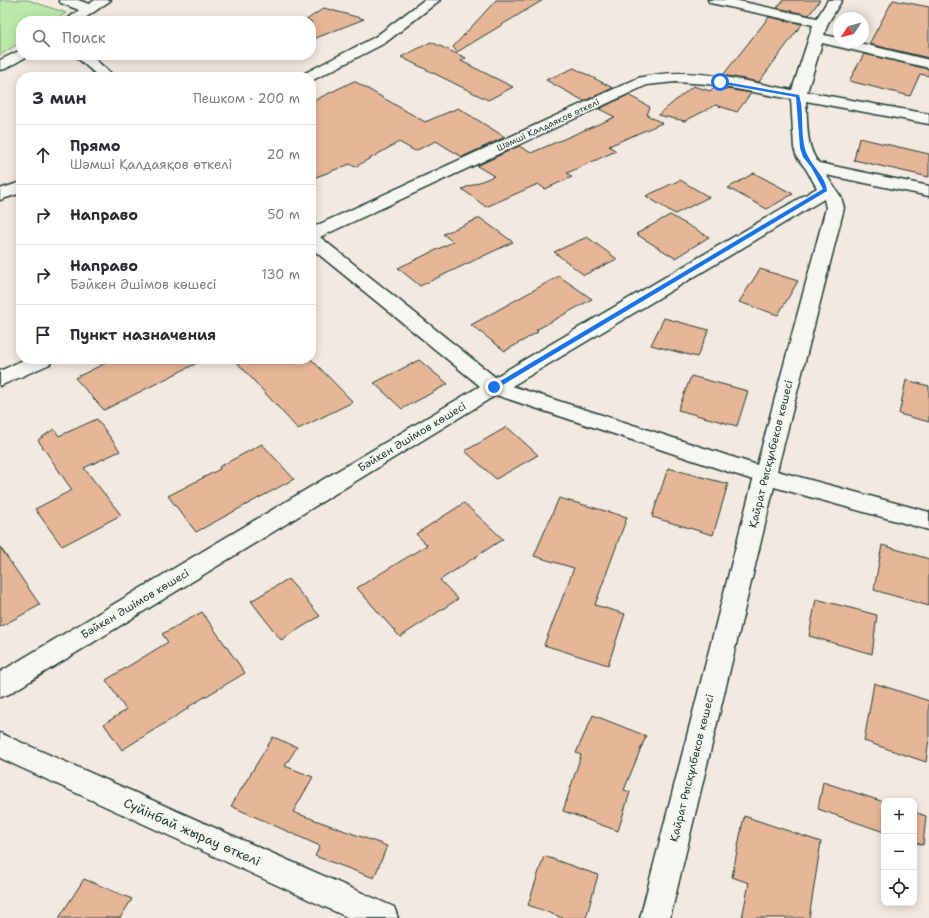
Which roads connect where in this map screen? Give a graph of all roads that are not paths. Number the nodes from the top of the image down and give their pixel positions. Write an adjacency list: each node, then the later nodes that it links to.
1 (66, 0): 6 (street)
2 (104, 0): 6 (street)
3 (433, 0): 14 (street)
4 (715, 0): 8 (street)
5 (835, 0): 8 (street, Қайрат Рысқұлбеков көшесі)
6 (89, 10): 7 (street)
7 (80, 16)
8 (819, 30): 11 (street); 15 (street, Қайрат Рысқұлбеков көшесі)
9 (16, 57): 12 (street)
10 (87, 60): 13 (street)
11 (929, 64)
12 (0, 66)
13 (102, 72)
14 (316, 73)
15 (798, 96): 16 (street, Шәмші Қалдаяқов өткелі); 17 (street, Қайрат Рысқұлбеков көшесі); 22 (street, Шәмші Қалдаяқов өткелі)
16 (929, 119)
17 (813, 167): 19 (street, Қайрат Рысқұлбеков көшесі); 20 (street)
18 (16, 189): 21 (street)
19 (826, 190): 26 (street, Бәйкен Әшімов көшесі); 27 (street, Қайрат Рысқұлбеков көшесі)
20 (929, 191)
21 (0, 195)
22 (316, 233)
23 (316, 243): 26 (street)
24 (32, 364): 25 (street)
25 (0, 379)
26 (494, 387): 27 (street); 29 (street, Бәйкен Әшімов көшесі)
27 (765, 476): 28 (street); 32 (street, Қайрат Рысқұлбеков көшесі)
28 (929, 521)
29 (0, 686)
30 (0, 745): 31 (street, Сүйінбай жырау өткелі)
31 (383, 918)
32 (655, 918)

